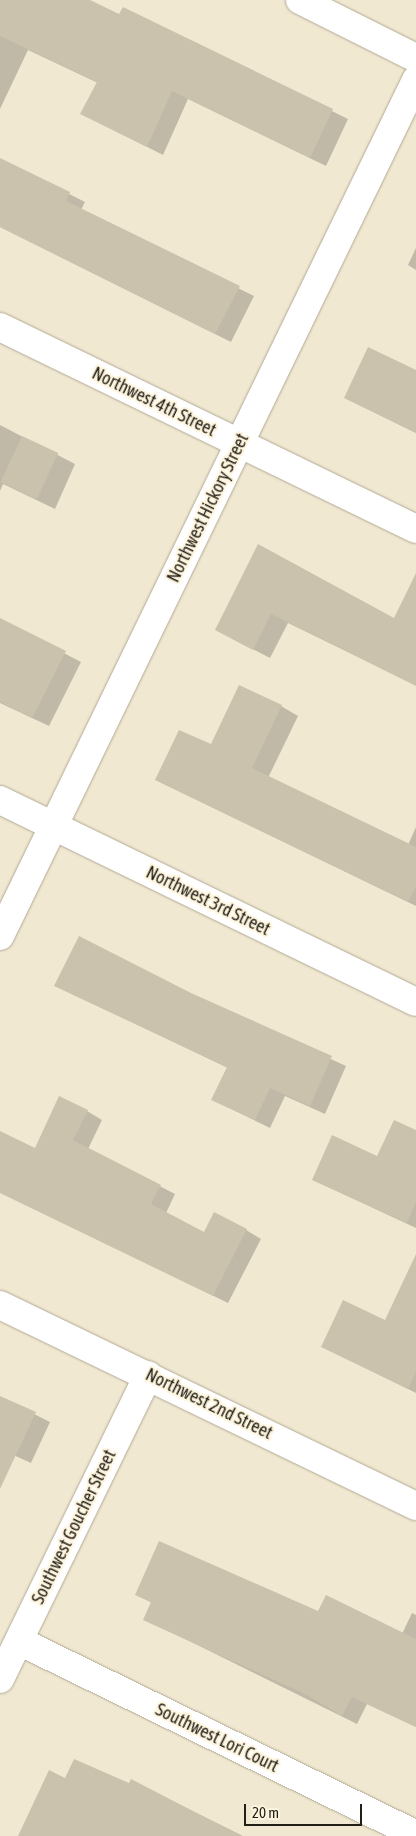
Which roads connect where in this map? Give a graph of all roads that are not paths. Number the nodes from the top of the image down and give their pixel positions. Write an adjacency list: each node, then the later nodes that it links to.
1 (300, 0): 2 (street)
2 (416, 58)
3 (416, 80): 5 (street, Northwest Hickory Street)
4 (0, 327): 5 (street, Northwest 4th Street)
5 (239, 444): 6 (street, Northwest 4th Street); 8 (street, Northwest Hickory Street)
6 (416, 529)
7 (0, 800): 8 (street, Northwest 3rd Street)
8 (53, 826): 9 (street, Northwest Hickory Street); 10 (street, Northwest 3rd Street)
9 (0, 936)
10 (416, 1002)
11 (0, 1305): 12 (street, Northwest 2nd Street)
12 (148, 1375): 13 (street, Northwest 2nd Street); 14 (street, Southwest Goucher Street)
13 (416, 1506)
14 (19, 1641): 15 (street, Southwest Goucher Street); 16 (street, Southwest Lori Court)
15 (0, 1680)
16 (416, 1835)

